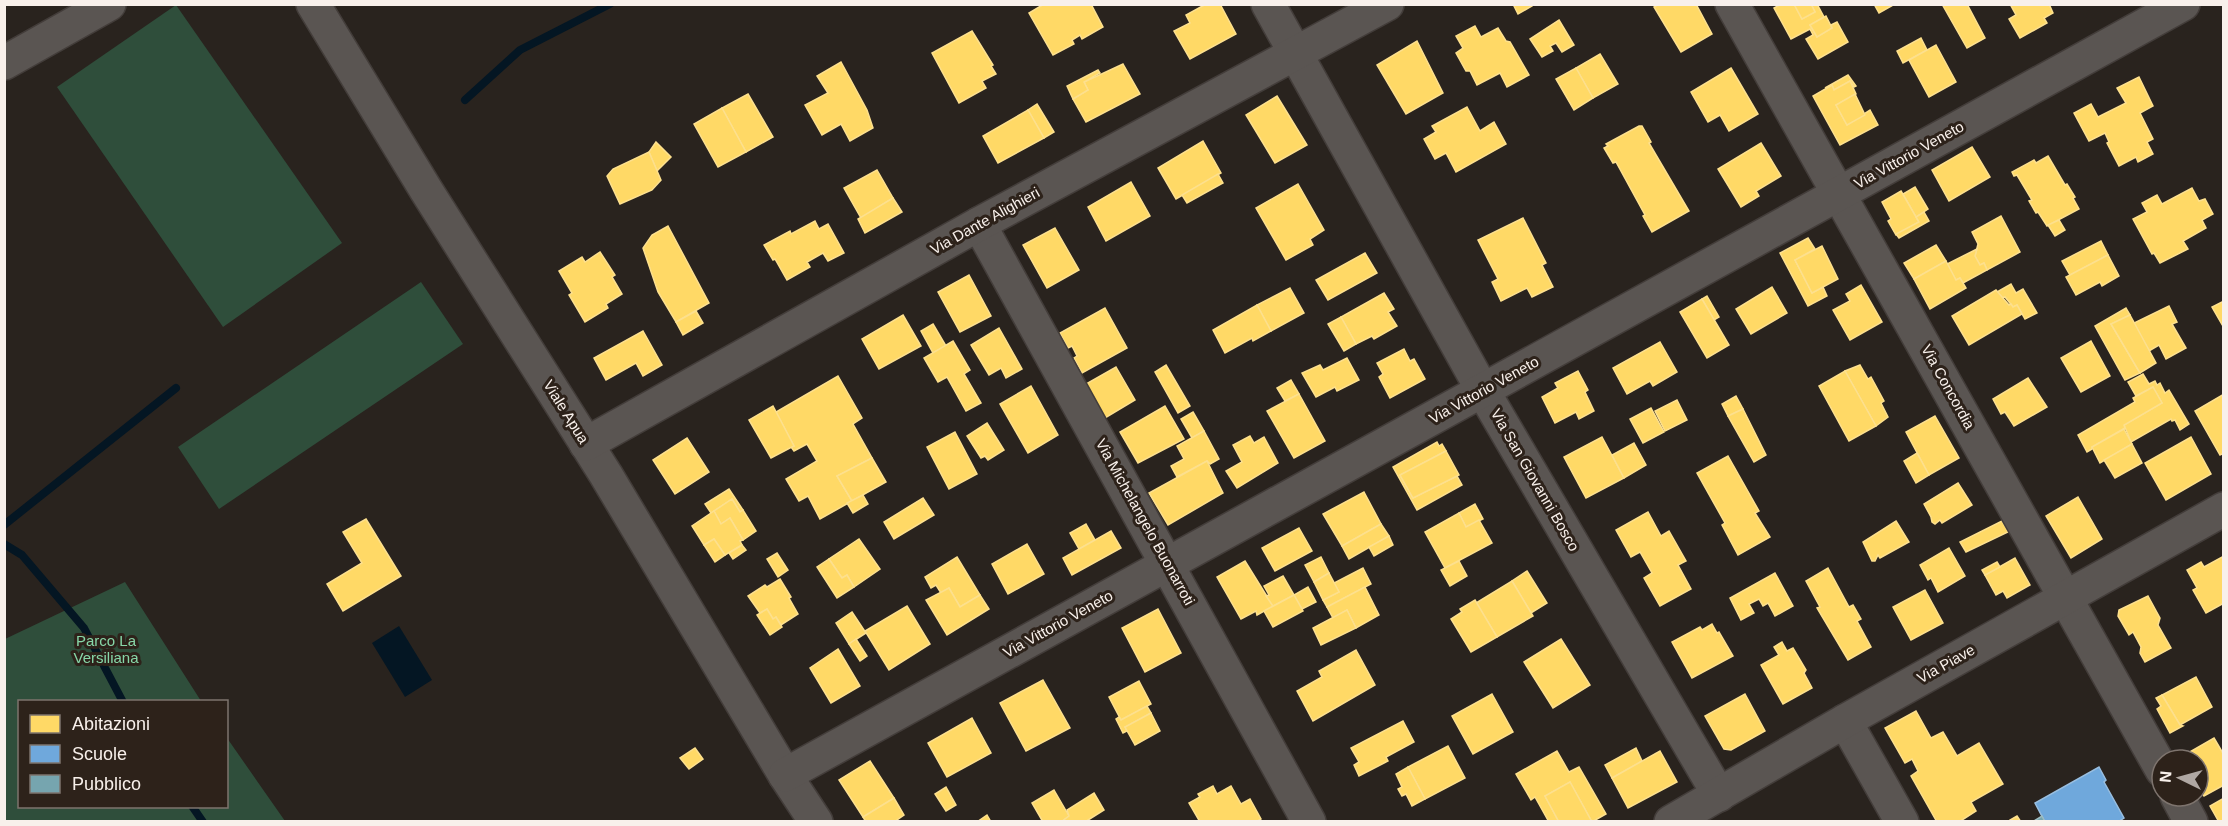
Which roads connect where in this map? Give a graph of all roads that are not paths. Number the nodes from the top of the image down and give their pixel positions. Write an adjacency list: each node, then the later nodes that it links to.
1 (109, 4): 8 (street)
2 (313, 4): 12 (street, Viale Apua)
3 (1268, 4): 7 (street, Via San Giovanni Bosco)
4 (1387, 4): 7 (street, Via Dante Alighieri)
5 (1732, 4): 9 (street, Via Concordia)
6 (2182, 4): 9 (street, Via Vittorio Veneto)
7 (1296, 54): 10 (street, Via Dante Alighieri); 11 (street, Via San Giovanni Bosco)
8 (4, 63)
9 (1839, 193): 11 (street, Via Vittorio Veneto); 15 (street, Via Concordia)
10 (979, 224): 12 (street, Via Dante Alighieri); 14 (street, Via Michelangelo Buonarroti)
11 (1483, 391): 14 (street, Via Vittorio Veneto); 19 (street, Via San Giovanni Bosco)
12 (586, 444): 18 (street, Viale Apua)
13 (2223, 508): 15 (street, Via Piave)
14 (1168, 564): 18 (street, Via Vittorio Veneto); 22 (street, Via Michelangelo Buonarroti)
15 (2066, 597): 16 (street, Via Piave); 17 (street, Via Concordia)
16 (1845, 721): 19 (street, Via Piave); 24 (street)
17 (2150, 748)
18 (784, 775): 21 (street, Viale Apua)
19 (1719, 795): 23 (street, Via Piave)
20 (2183, 808): 25 (street)
21 (816, 822)
22 (1309, 822)
23 (1671, 822)
24 (1902, 822)
25 (2191, 822)

